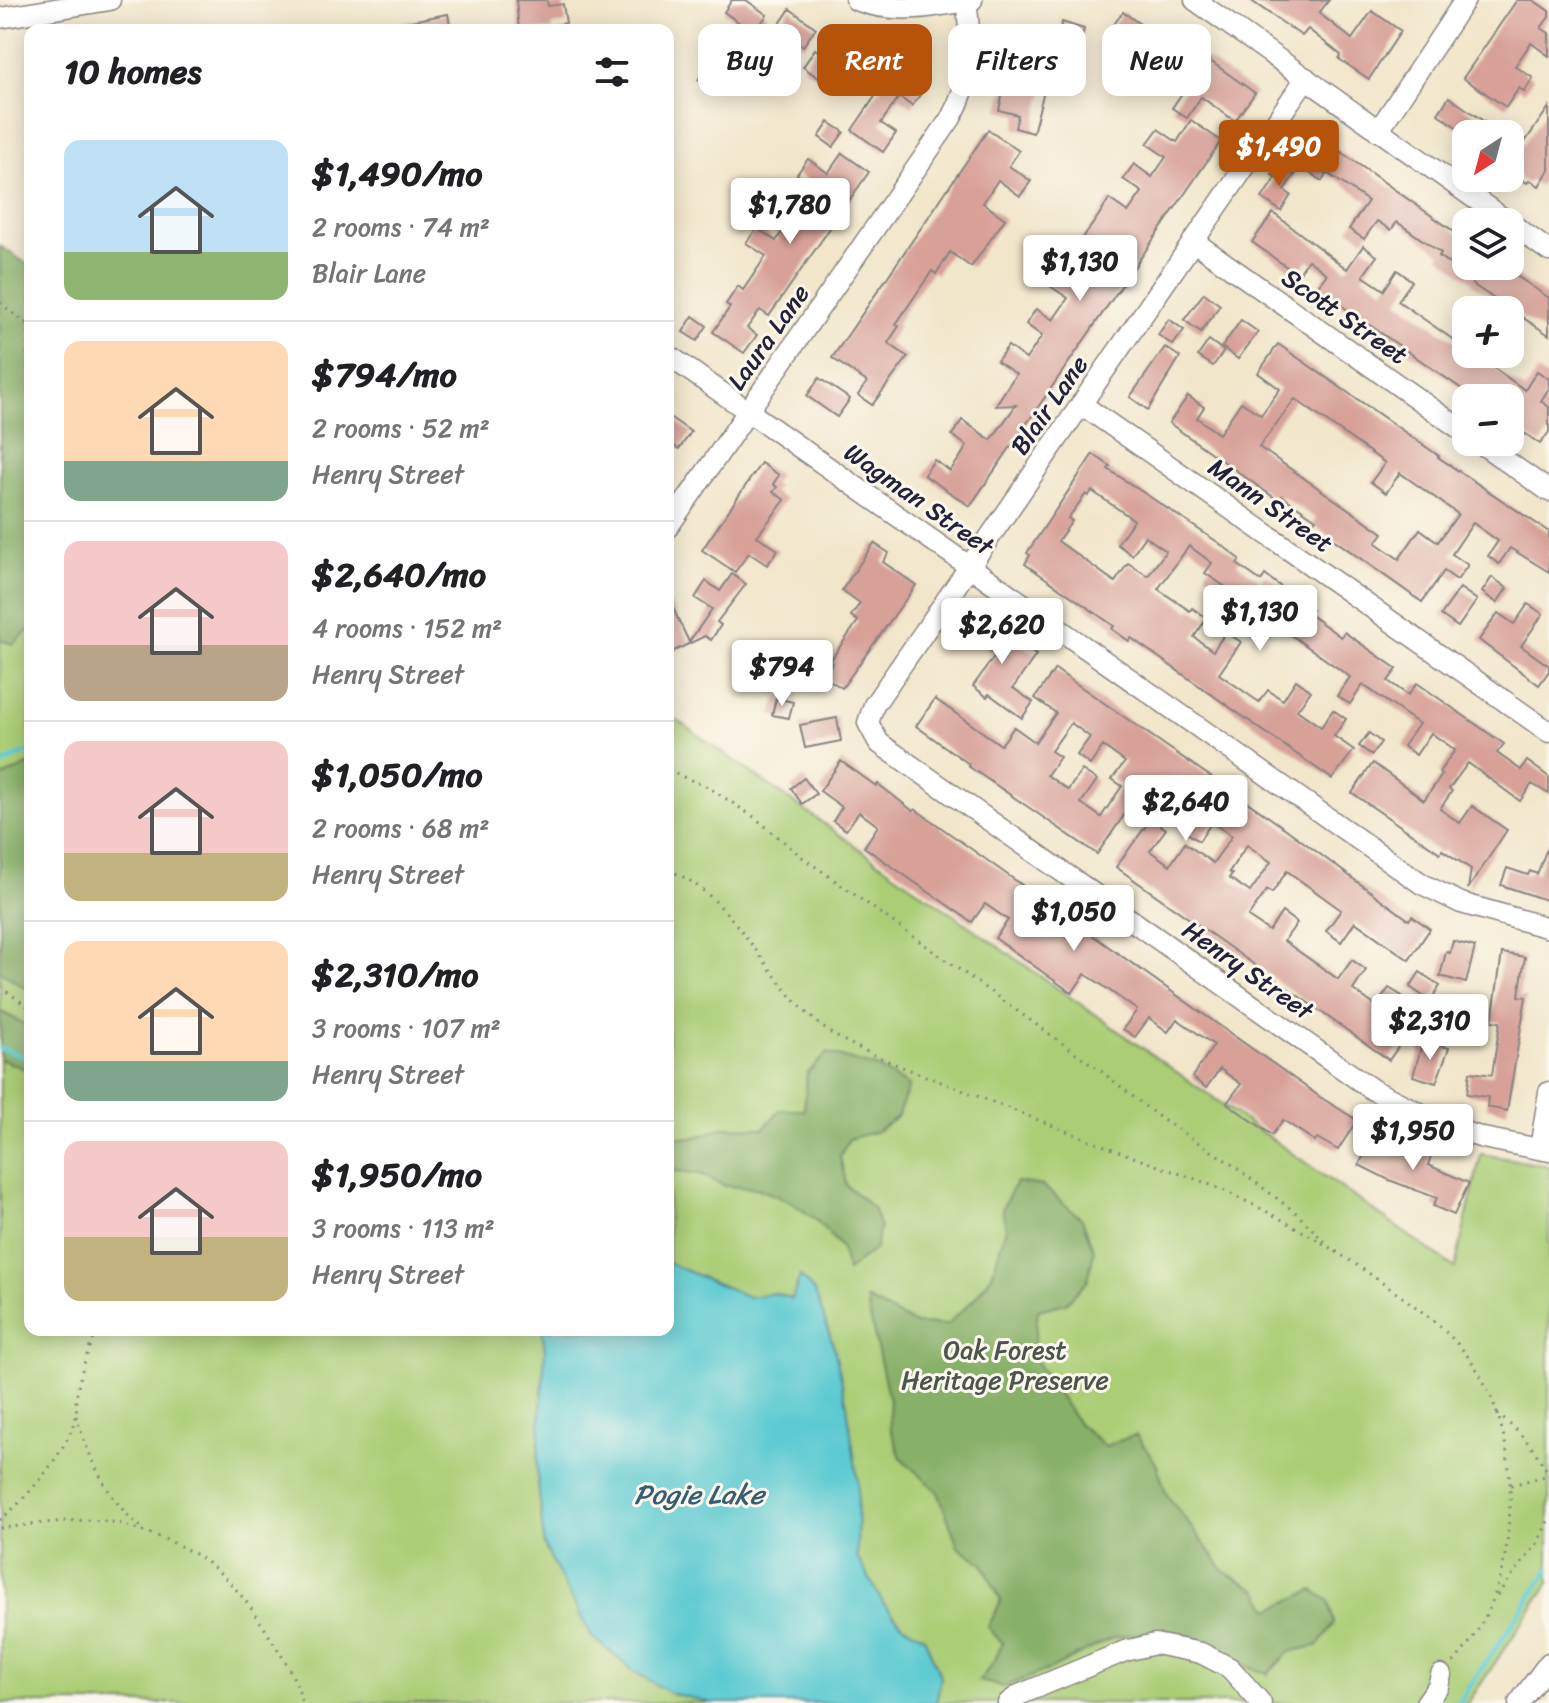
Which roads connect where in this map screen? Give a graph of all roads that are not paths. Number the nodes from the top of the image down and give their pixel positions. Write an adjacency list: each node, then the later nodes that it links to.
1 (110, 0): 6 (street)
2 (856, 0): 3 (street)
3 (969, 0): 15 (street, Laura Lane)
4 (1195, 0): 7 (street)
5 (1465, 0): 8 (street)
6 (0, 18)
7 (1306, 78): 8 (street); 11 (street, Blair Lane)
8 (1378, 131): 9 (street)
9 (1488, 208)
10 (1524, 232): 12 (street)
11 (1193, 241): 14 (street, Blair Lane); 16 (street, Scott Street)
12 (1547, 245)
13 (674, 359): 15 (street, Wagman Street)
14 (1081, 404): 20 (street, Blair Lane); 22 (street, Mann Street)
15 (747, 413): 19 (street, Laura Lane); 20 (street, Wagman Street)
16 (1452, 423)
17 (1499, 456): 18 (street)
18 (1549, 491)
19 (674, 518)
20 (970, 566): 21 (street, Blair Lane); 23 (street, Wagman Street)
21 (868, 723): 25 (street, Henry Street)
22 (1549, 732)
23 (1549, 928)
24 (1549, 1092): 25 (street)
25 (1544, 1150)
26 (1549, 1663): 31 (street)
27 (1441, 1675): 30 (street)
28 (1008, 1703): 29 (street)
29 (1261, 1703)
30 (1426, 1703)
31 (1519, 1703)

